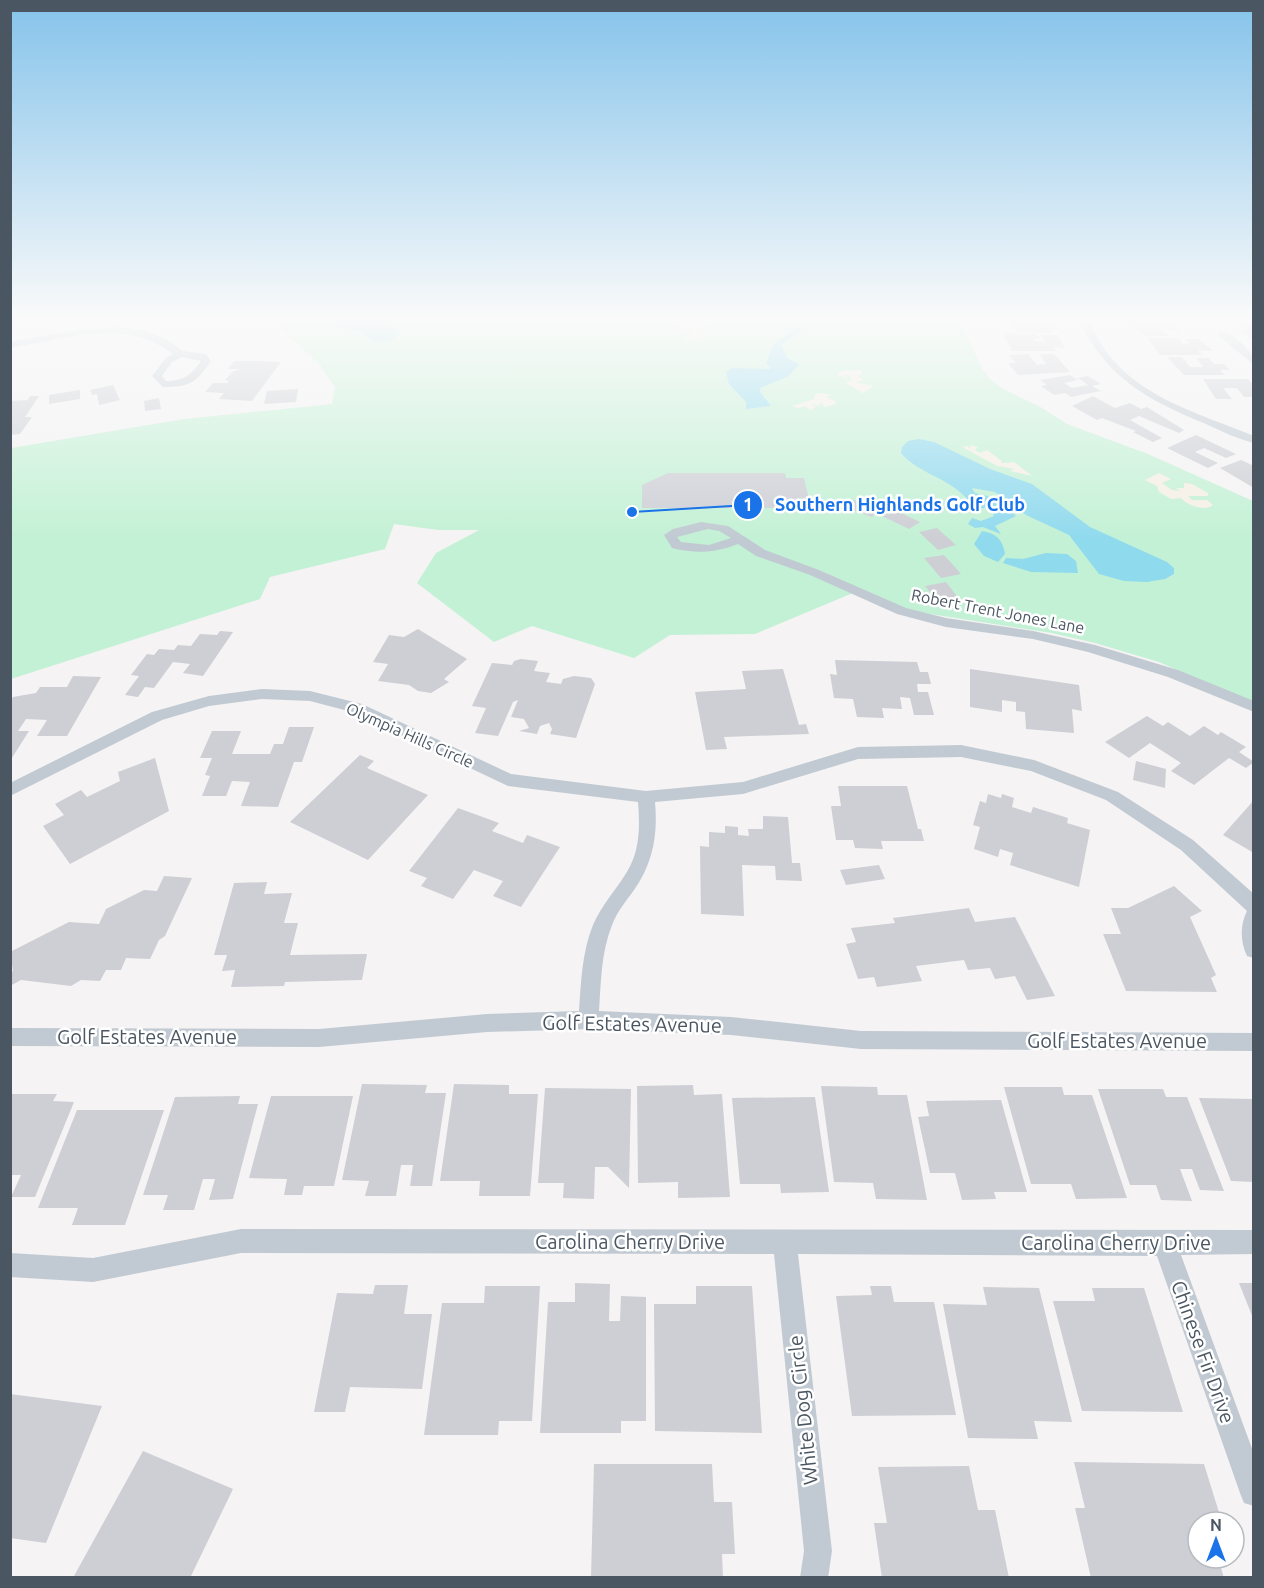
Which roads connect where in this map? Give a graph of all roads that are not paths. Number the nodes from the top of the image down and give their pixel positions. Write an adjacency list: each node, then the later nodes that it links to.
1 (1147, 392): 2 (street)
2 (1254, 440)
3 (741, 539): 4 (street, Robert Trent Jones Lane)
4 (1254, 707)
5 (10, 790): 6 (street, Olympia Hills Circle)
6 (646, 797): 7 (street, Olympia Hills Circle); 10 (street)
7 (1254, 906)
8 (1254, 915): 9 (street)
9 (1254, 950)
10 (588, 1020): 11 (street, Golf Estates Avenue); 12 (street, Golf Estates Avenue)
11 (10, 1037)
12 (1254, 1042)
13 (1254, 1242): 15 (street, Carolina Cherry Drive)
14 (784, 1243): 15 (street, Carolina Cherry Drive); 16 (street, Carolina Cherry Drive); 18 (street, White Dog Circle)
15 (1165, 1244): 17 (street, Chinese Fir Drive)
16 (10, 1265)
17 (1254, 1493)
18 (814, 1578)

